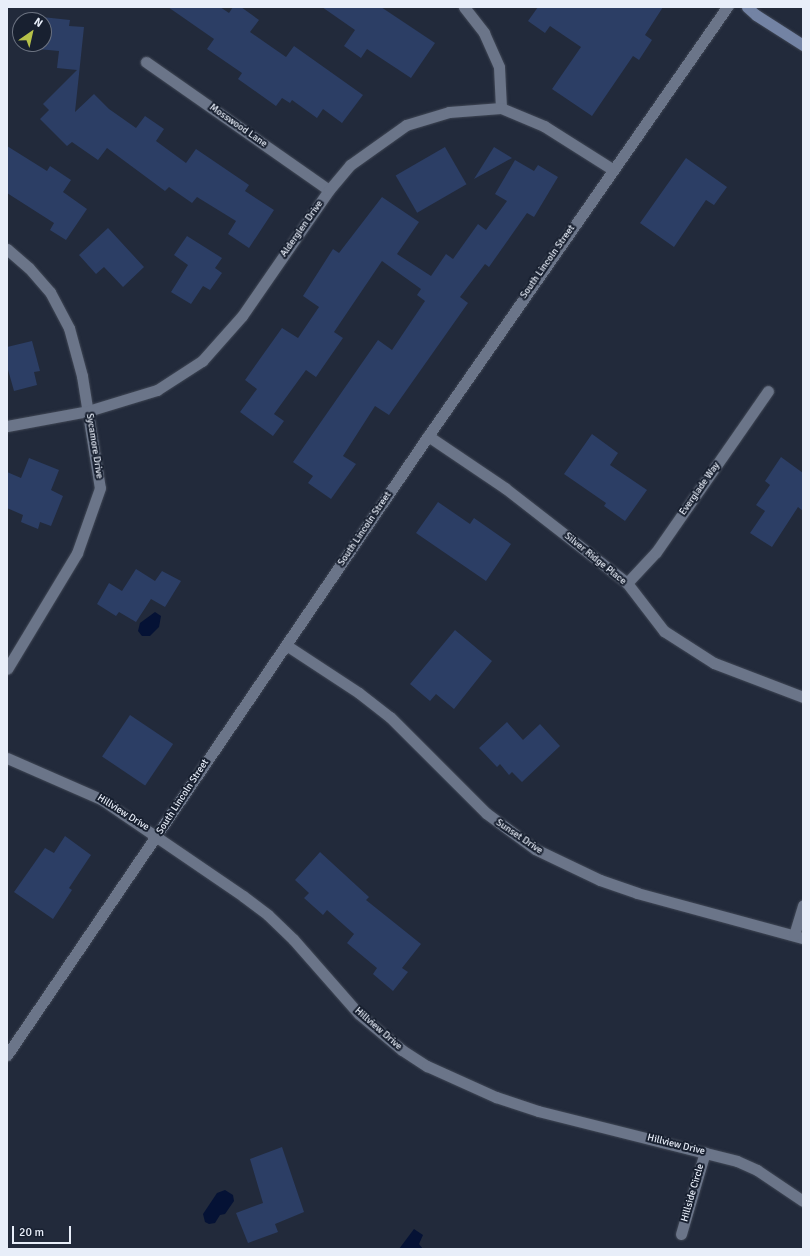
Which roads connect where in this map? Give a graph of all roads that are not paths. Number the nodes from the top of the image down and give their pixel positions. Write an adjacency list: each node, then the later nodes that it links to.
1 (464, 7): 6 (street)
2 (727, 7): 7 (street, South Lincoln Street)
3 (747, 7): 4 (main road)
4 (803, 45)
5 (146, 62): 8 (street, Mosswood Lane)
6 (501, 108): 7 (street, Alderglen Drive); 8 (street, Alderglen Drive)
7 (612, 169): 13 (street, South Lincoln Street)
8 (329, 190): 11 (street, Alderglen Drive)
9 (7, 249): 11 (street, Sycamore Drive)
10 (768, 391): 14 (street, Everglade Way)
11 (88, 411): 12 (street, Alderglen Drive); 16 (street, Sycamore Drive)
12 (7, 426)
13 (428, 436): 14 (street, Silver Ridge Place); 15 (street, South Lincoln Street)
14 (627, 583): 17 (street, Silver Ridge Place)
15 (286, 645): 19 (street, South Lincoln Street); 21 (street, Sunset Drive)
16 (7, 669)
17 (803, 697)
18 (7, 758): 19 (street, Hillview Drive)
19 (158, 836): 22 (street, South Lincoln Street); 23 (street, Hillview Drive)
20 (803, 905): 21 (street)
21 (798, 937)
22 (7, 1055)
23 (705, 1152): 24 (street, Hillview Drive); 25 (street, Hillside Circle)
24 (803, 1201)
25 (681, 1234)

